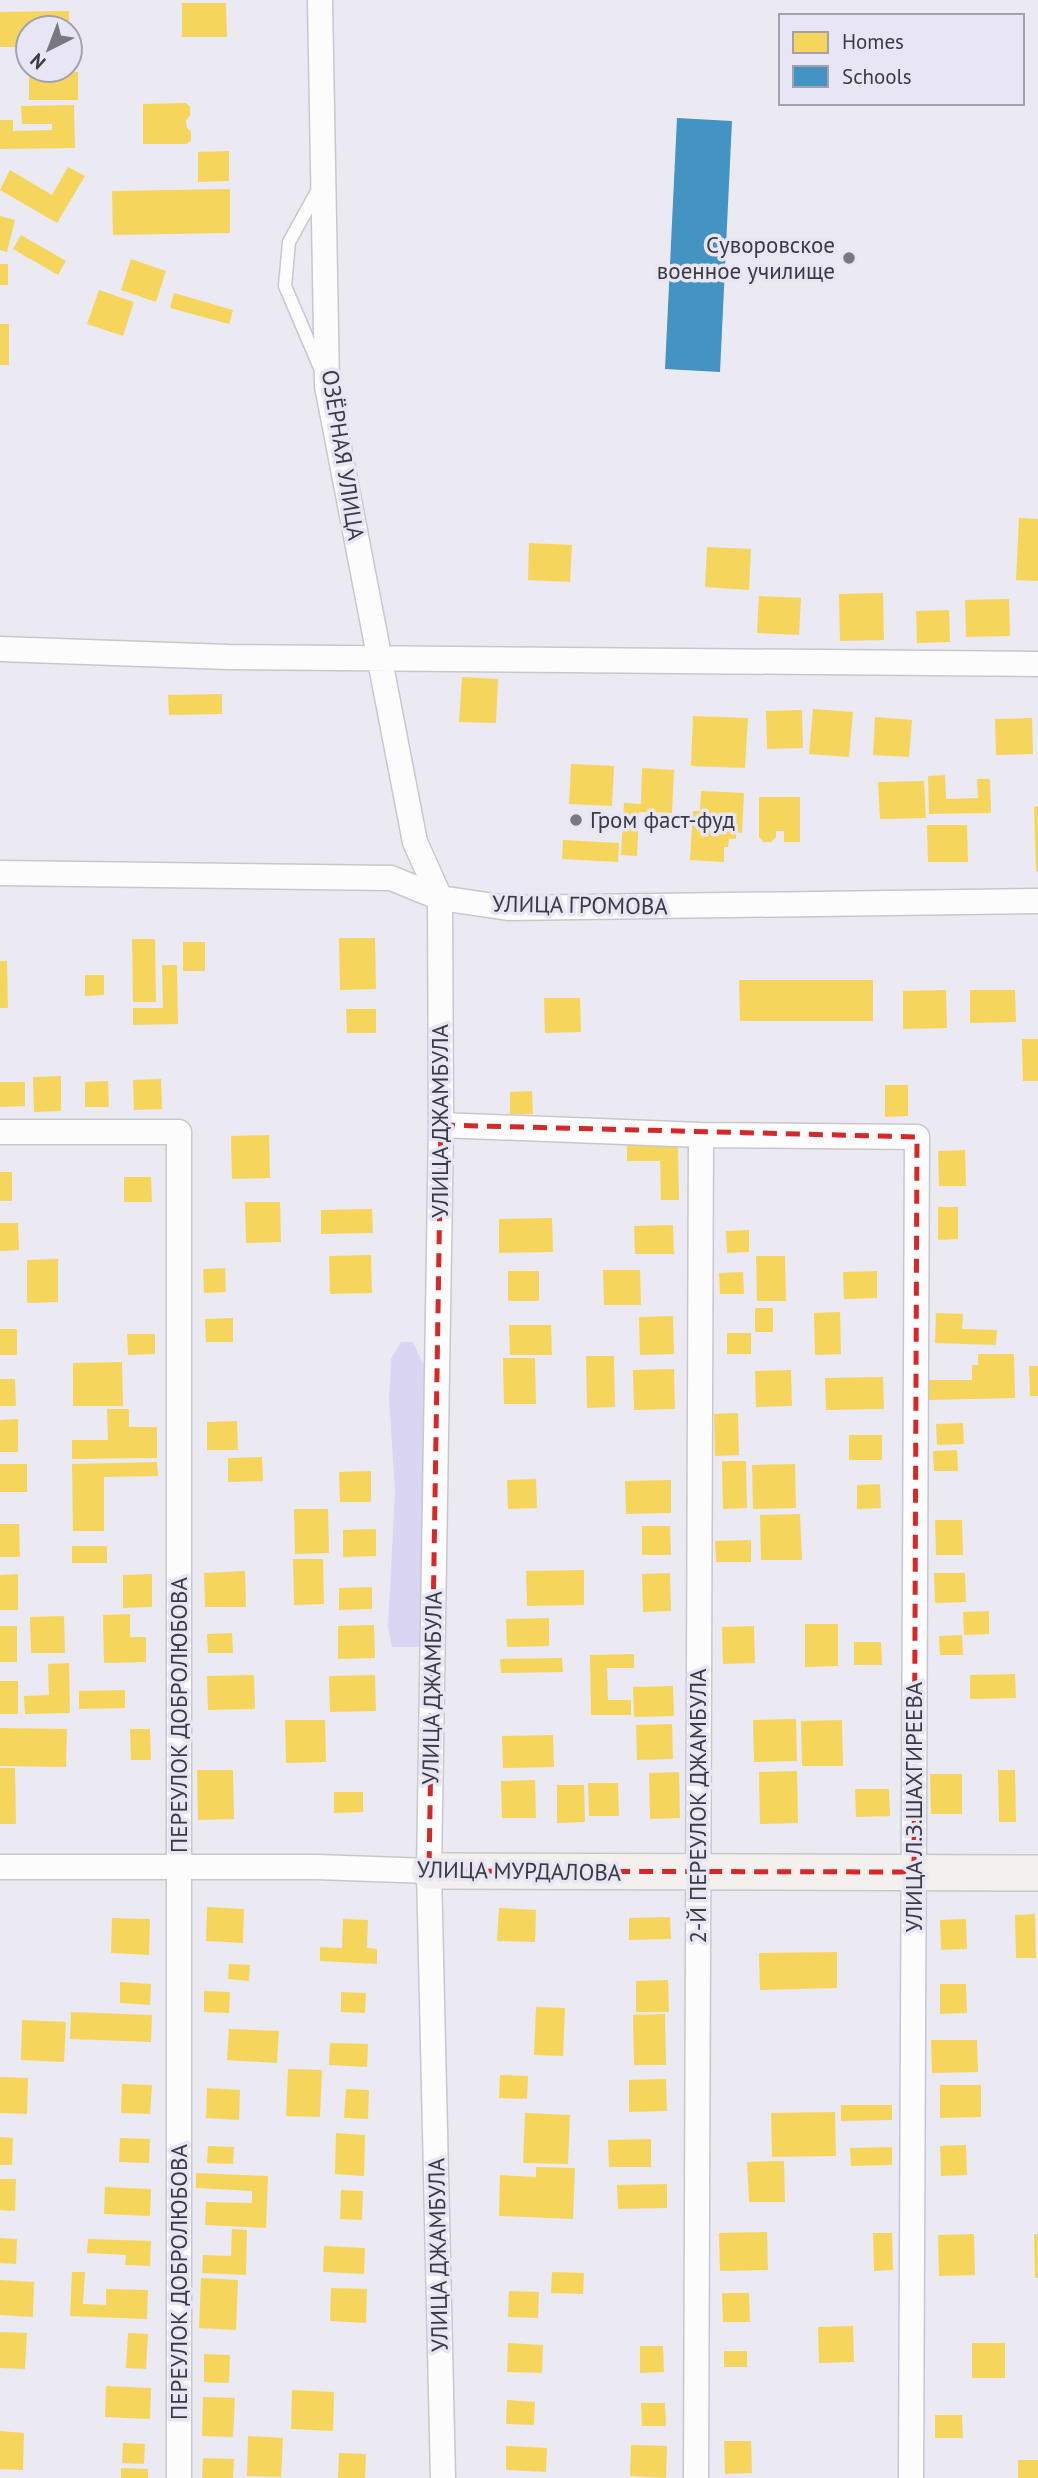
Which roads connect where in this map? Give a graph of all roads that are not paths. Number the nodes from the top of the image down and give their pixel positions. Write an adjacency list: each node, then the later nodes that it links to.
1 (320, 0): 2 (street, ОЗЁРНАЯ УЛИЦА)
2 (324, 179): 3 (street, ОЗЁРНАЯ УЛИЦА); 3 (lane)
3 (327, 386): 5 (street, ОЗЁРНАЯ УЛИЦА)
4 (0, 649): 5 (street)
5 (379, 658): 6 (street); 8 (street, ОЗЁРНАЯ УЛИЦА)
6 (1038, 664)
7 (0, 873): 8 (street, УЛИЦА ГРОМОВА)
8 (440, 898): 9 (street, УЛИЦА ГРОМОВА); 10 (street, УЛИЦА ДЖАМБУЛА)
9 (1038, 901)
10 (441, 1125): 12 (street); 15 (street, УЛИЦА ДЖАМБУЛА)
11 (0, 1132): 14 (street, ПЕРЕУЛОК ДОБРОЛЮБОВА)
12 (701, 1135): 16 (street, 2-Й ПЕРЕУЛОК ДЖАМБУЛА); 17 (street, УЛИЦА Л.З.ШАХГИРЕЕВА)
13 (0, 1867): 14 (street, УЛИЦА МУРДАЛОВА)
14 (179, 1867): 15 (street, УЛИЦА МУРДАЛОВА); 19 (street, ПЕРЕУЛОК ДОБРОЛЮБОВА)
15 (429, 1871): 16 (street, УЛИЦА МУРДАЛОВА); 20 (street, УЛИЦА ДЖАМБУЛА)
16 (697, 1872): 17 (street, УЛИЦА МУРДАЛОВА); 21 (street, 2-Й ПЕРЕУЛОК ДЖАМБУЛА)
17 (914, 1872): 18 (street, УЛИЦА МУРДАЛОВА); 22 (street, УЛИЦА Л.З.ШАХГИРЕЕВА)
18 (1038, 1873)
19 (179, 2478)
20 (443, 2478)
21 (696, 2478)
22 (911, 2478)

